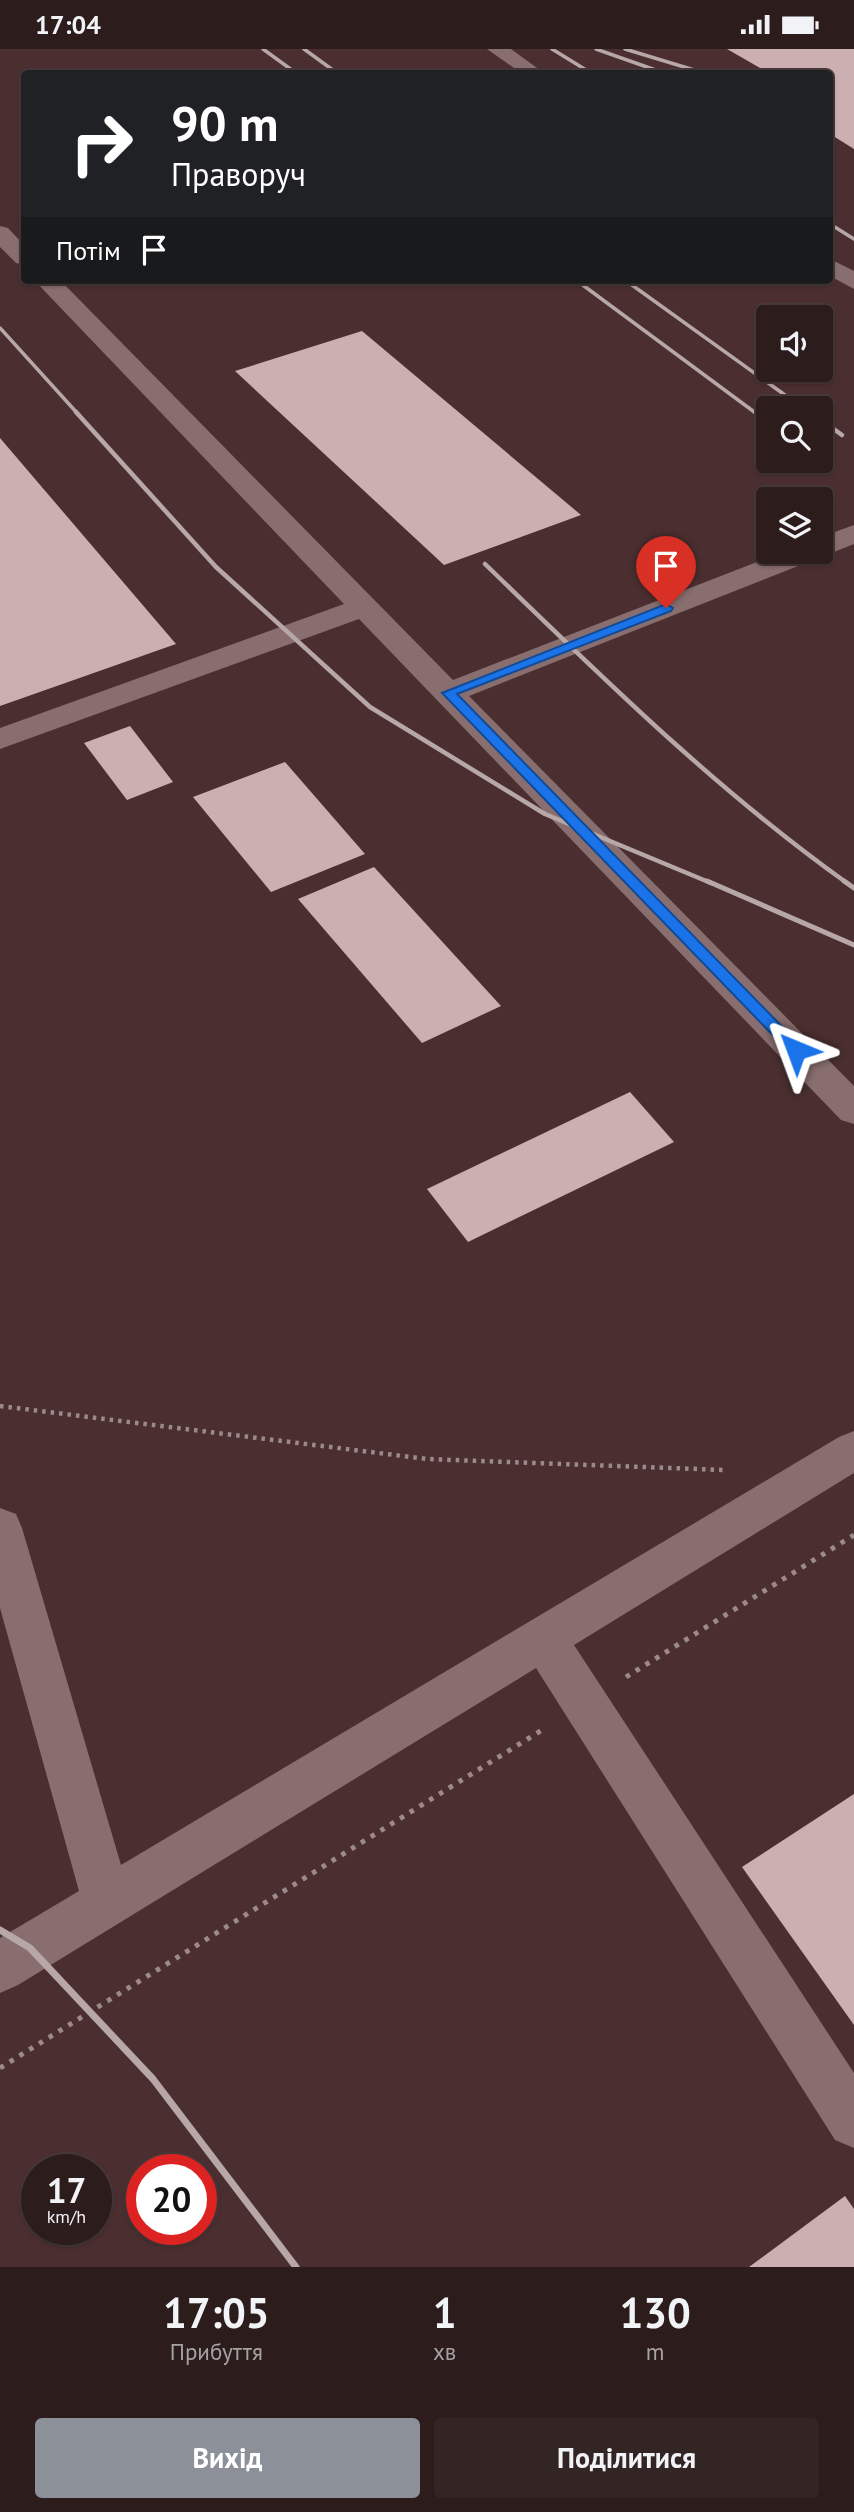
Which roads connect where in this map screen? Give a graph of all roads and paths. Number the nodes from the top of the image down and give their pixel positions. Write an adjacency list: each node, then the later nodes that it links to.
1 (497, 49): 2 (lane)
2 (529, 70)
3 (0, 233): 4 (lane)
4 (21, 255)
5 (833, 269): 6 (lane)
6 (854, 282)
7 (50, 284): 11 (lane)
8 (854, 534): 9 (lane)
9 (833, 542)
10 (778, 564): 12 (lane)
11 (364, 607): 12 (lane); 13 (lane)
12 (448, 693): 14 (lane)
13 (0, 739)
14 (854, 1110)
15 (0, 1406): 17 (path)
16 (854, 1450): 20 (lane)
17 (731, 1471)
18 (0, 1528): 22 (lane)
19 (854, 1535): 21 (path)
20 (543, 1638): 21 (lane); 22 (lane)
21 (584, 1703): 24 (path); 25 (lane)
22 (107, 1902): 23 (lane)
23 (0, 1966)
24 (0, 2068)
25 (854, 2121)

